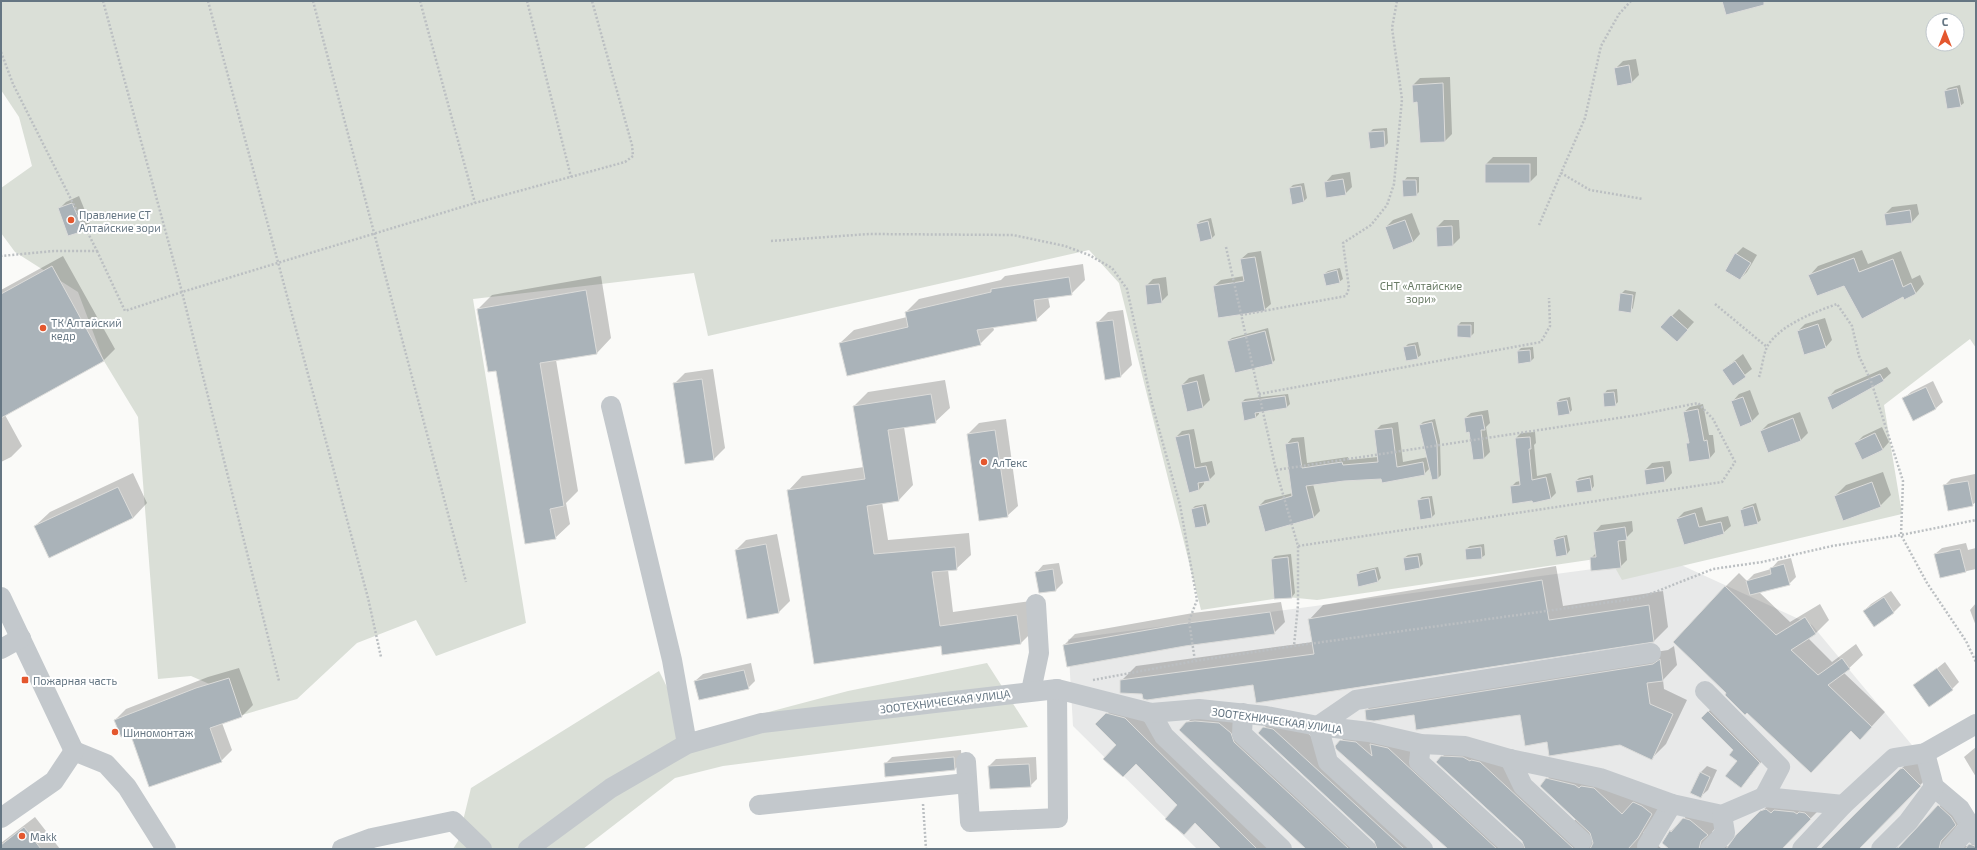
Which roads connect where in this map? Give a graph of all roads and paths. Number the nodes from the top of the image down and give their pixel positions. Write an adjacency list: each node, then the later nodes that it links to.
1 (103, 1): 21 (path)
2 (208, 1): 20 (path)
3 (313, 1): 15 (path)
4 (420, 1): 13 (path)
5 (527, 1): 11 (path)
6 (592, 1): 11 (path)
7 (1397, 1): 24 (path)
8 (1631, 1): 10 (path)
9 (1, 52): 18 (path)
10 (1561, 173): 12 (path); 14 (path)
11 (571, 177): 13 (path)
12 (1643, 199)
13 (475, 203): 15 (path)
14 (1539, 225)
15 (375, 234): 20 (path); 33 (path)
16 (771, 241): 41 (path)
17 (1226, 246): 24 (path)
18 (97, 251): 19 (path); 21 (path)
19 (1, 256)
20 (278, 264): 21 (path); 40 (path)
21 (182, 292): 44 (path)
22 (1549, 298): 27 (path)
23 (1715, 304): 25 (path)
24 (1242, 315): 27 (path)
25 (1767, 347): 26 (path); 31 (path)
26 (1759, 377)
27 (1259, 394): 29 (path)
28 (612, 406): 52 (street)
29 (1276, 470): 32 (path); 32 (path)
30 (1976, 520): 31 (path)
31 (1900, 535): 37 (path); 42 (path)
32 (1298, 546): 37 (path)
33 (466, 582)
34 (1, 597): 36 (street)
35 (1036, 604): 46 (street)
36 (21, 638): 38 (street); 54 (street)
37 (1294, 646): 41 (path)
38 (1, 649)
39 (1651, 653): 51 (street)
40 (381, 657)
41 (1196, 661): 43 (path)
42 (1976, 662)
43 (1092, 680)
44 (279, 681)
45 (1057, 688): 46 (street, ЗООТЕХНИЧЕСКАЯ УЛИЦА); 48 (street, ЗООТЕХНИЧЕСКАЯ УЛИЦА); 58 (street)
46 (1031, 691): 52 (street, ЗООТЕХНИЧЕСКАЯ УЛИЦА)
47 (1705, 691): 60 (street)
48 (1151, 713): 49 (street, ЗООТЕХНИЧЕСКАЯ УЛИЦА); 75 (street)
49 (1243, 713): 51 (street, ЗООТЕХНИЧЕСКАЯ УЛИЦА); 76 (street)
50 (1976, 724): 55 (street)
51 (1318, 726): 53 (street, ЗООТЕХНИЧЕСКАЯ УЛИЦА); 77 (street)
52 (687, 744): 73 (street, ЗООТЕХНИЧЕСКАЯ УЛИЦА)
53 (1421, 744): 56 (street, ЗООТЕХНИЧЕСКАЯ УЛИЦА); 78 (street)
54 (74, 751): 65 (street); 70 (street)
55 (1925, 753): 59 (street); 63 (street)
56 (1510, 759): 61 (street, ЗООТЕХНИЧЕСКАЯ УЛИЦА); 68 (street)
57 (966, 762): 58 (street)
58 (968, 783): 62 (street)
59 (1934, 787): 67 (street); 81 (street)
60 (1764, 797): 63 (street); 64 (street)
61 (1672, 804): 64 (street, ЗООТЕХНИЧЕСКАЯ УЛИЦА); 69 (street)
62 (759, 805)
63 (1843, 805): 80 (street)
64 (1722, 815): 79 (street)
65 (1, 818)
66 (923, 822): 74 (path)
67 (1973, 831): 82 (street)
68 (1582, 841)
69 (1648, 846)
70 (166, 849)
71 (342, 849): 72 (street)
72 (482, 849)
73 (528, 849)
74 (926, 849)
75 (1282, 849)
76 (1366, 849)
77 (1423, 849)
78 (1514, 849)
79 (1710, 849)
80 (1802, 849)
81 (1881, 849)
82 (1950, 849)

